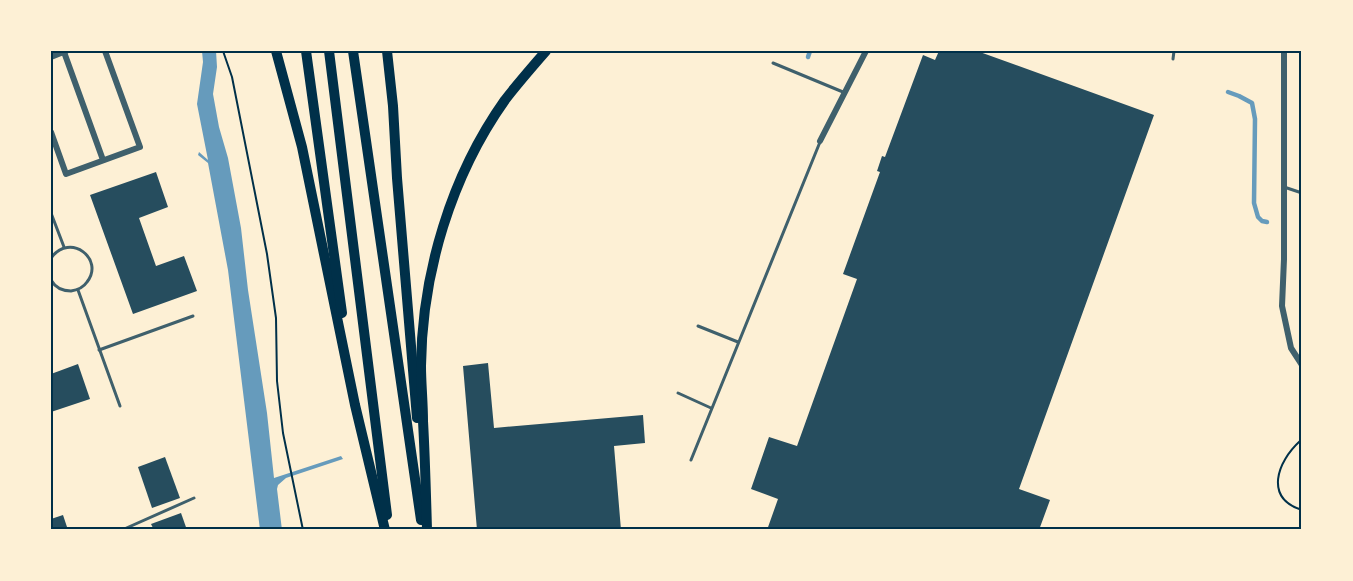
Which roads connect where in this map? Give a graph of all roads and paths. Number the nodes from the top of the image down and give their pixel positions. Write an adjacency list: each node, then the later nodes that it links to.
1 (65, 51): 13 (street); 19 (street)
2 (105, 51): 19 (street)
3 (223, 51): 41 (path)
4 (276, 51): 33 (highway)
5 (306, 51): 33 (highway)
6 (329, 51): 42 (highway)
7 (353, 51): 43 (highway)
8 (387, 51): 43 (highway)
9 (546, 51): 43 (highway)
10 (866, 51): 16 (street)
11 (1174, 51): 14 (lane)
12 (1284, 51): 20 (street)
13 (51, 57)
14 (1173, 59)
15 (773, 63): 16 (lane)
16 (845, 93): 18 (street)
17 (51, 132): 19 (street)
18 (820, 141): 29 (lane)
19 (103, 160)
20 (1284, 187): 21 (lane); 31 (street)
21 (1302, 193)
22 (51, 213): 23 (lane)
23 (64, 247): 24 (lane); 26 (lane)
24 (51, 258)
25 (51, 280): 26 (lane)
26 (78, 290): 30 (lane)
27 (193, 316): 30 (lane)
28 (698, 326): 29 (lane)
29 (738, 342): 35 (lane)
30 (99, 350): 34 (lane)
31 (1302, 365)
32 (678, 393): 35 (lane)
33 (355, 405): 42 (highway)
34 (120, 406)
35 (711, 408): 37 (lane)
36 (1300, 441): 39 (path)
37 (691, 460)
38 (194, 498): 40 (lane)
39 (1302, 510)
40 (122, 530)
41 (303, 530)
42 (387, 530)
43 (425, 530)

